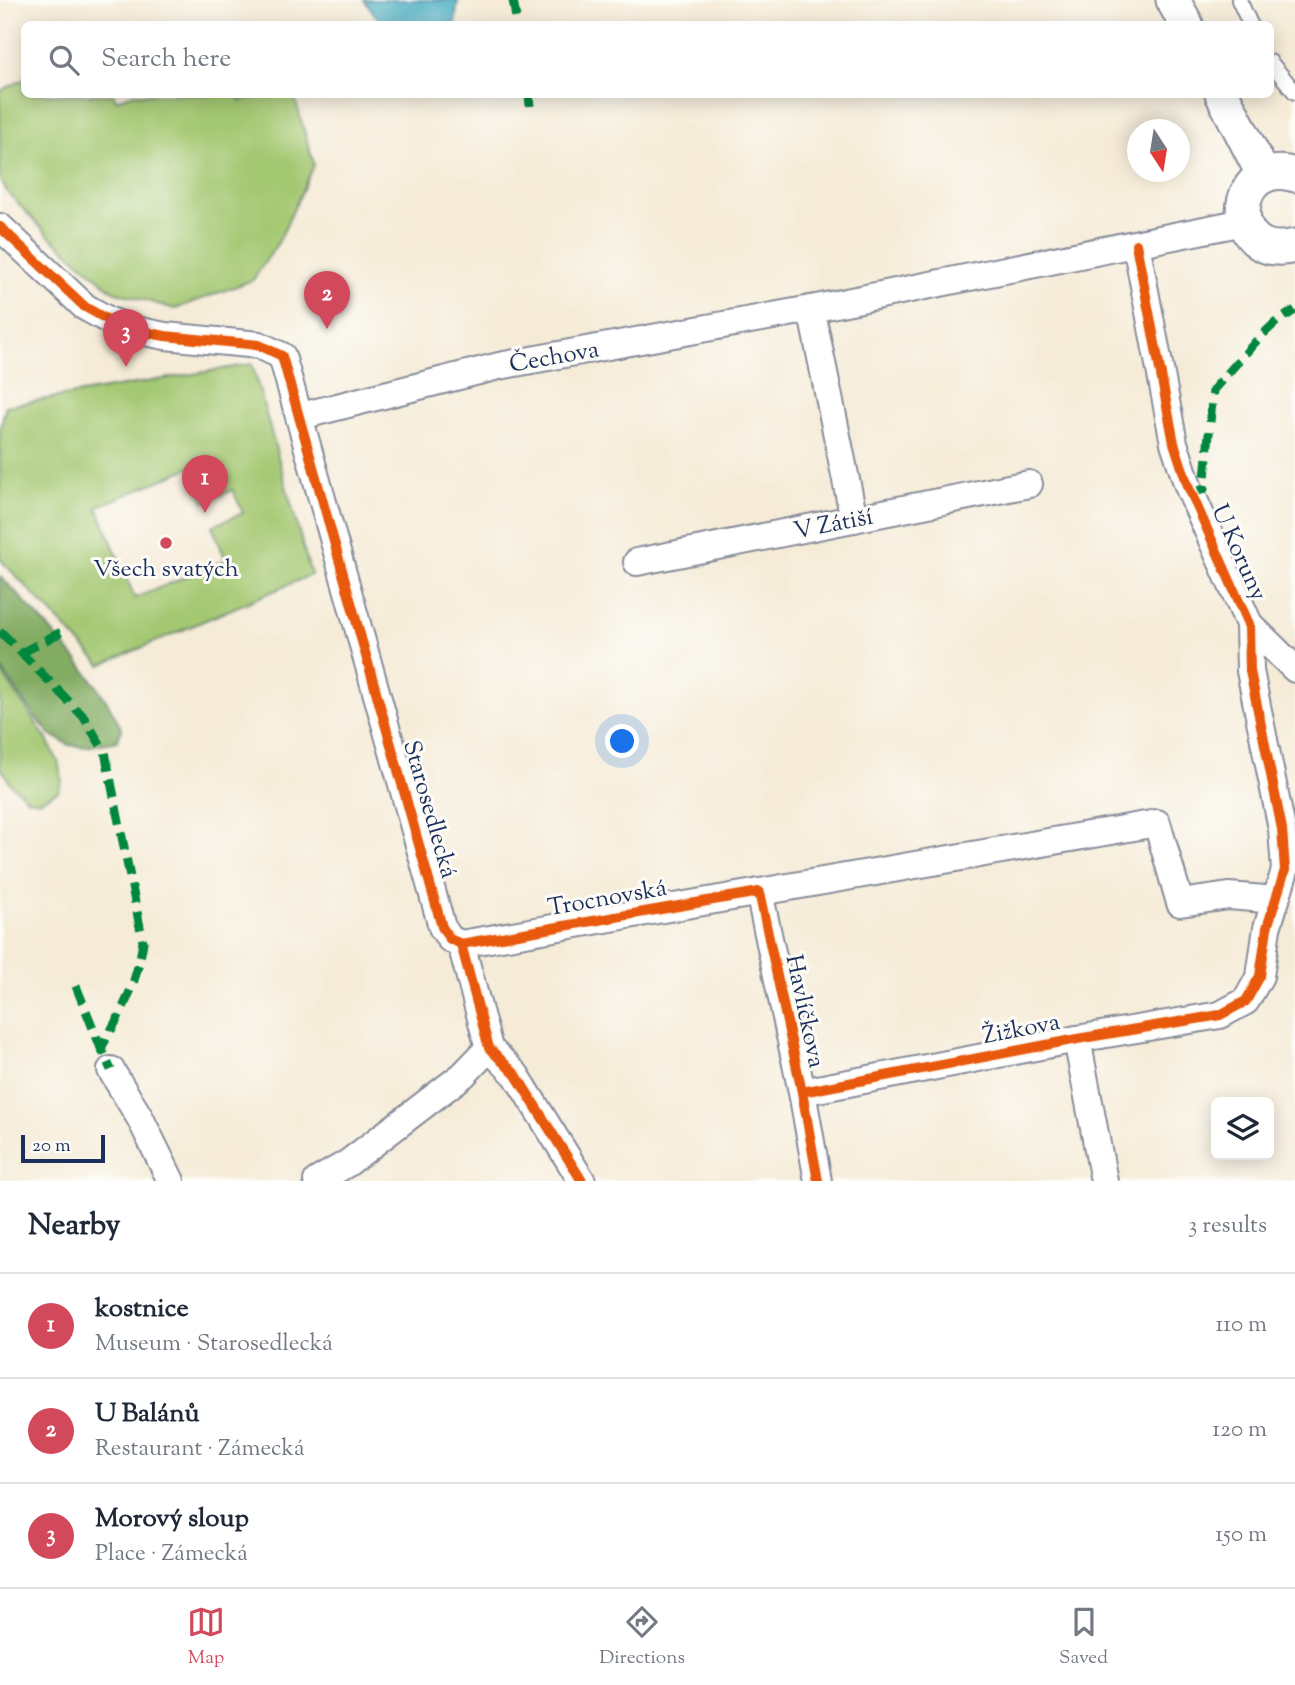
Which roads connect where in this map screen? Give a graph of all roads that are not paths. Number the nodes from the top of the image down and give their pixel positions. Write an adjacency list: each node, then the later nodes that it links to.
1 (1173, 0): 3 (street)
2 (1239, 0): 4 (lane)
3 (1184, 21)
4 (1249, 21)
5 (1274, 67): 6 (lane)
6 (1295, 92)
7 (1225, 98): 8 (street)
8 (1280, 176): 9 (street)
9 (1244, 222): 11 (street, Čechova); 12 (street)
10 (0, 227): 14 (street, Starosedlecká)
11 (1136, 244): 13 (street, Čechova); 18 (street, U Koruny)
12 (1295, 248)
13 (811, 309): 14 (street, Čechova); 16 (street)
14 (301, 416): 22 (street, Starosedlecká)
15 (1029, 484): 16 (street, V Zátiší)
16 (854, 519): 17 (street, V Zátiší)
17 (637, 562)
18 (1249, 624): 19 (street, U Koruny); 21 (street, U Koruny)
19 (1295, 669)
20 (760, 892): 21 (street, Trocnovská); 22 (street, Trocnovská); 27 (street, Havlíčkova)
21 (1276, 900): 23 (street, U Koruny)
22 (461, 944): 25 (street, Starosedlecká)
23 (1246, 1001): 24 (street, Žižkova)
24 (1077, 1039): 27 (street, Žižkova); 32 (street)
25 (489, 1048): 29 (street); 30 (street, Starosedlecká)
26 (111, 1070): 28 (street)
27 (802, 1092): 31 (street, Havlíčkova)
28 (171, 1181)
29 (317, 1181)
30 (582, 1181)
31 (818, 1181)
32 (1104, 1181)

